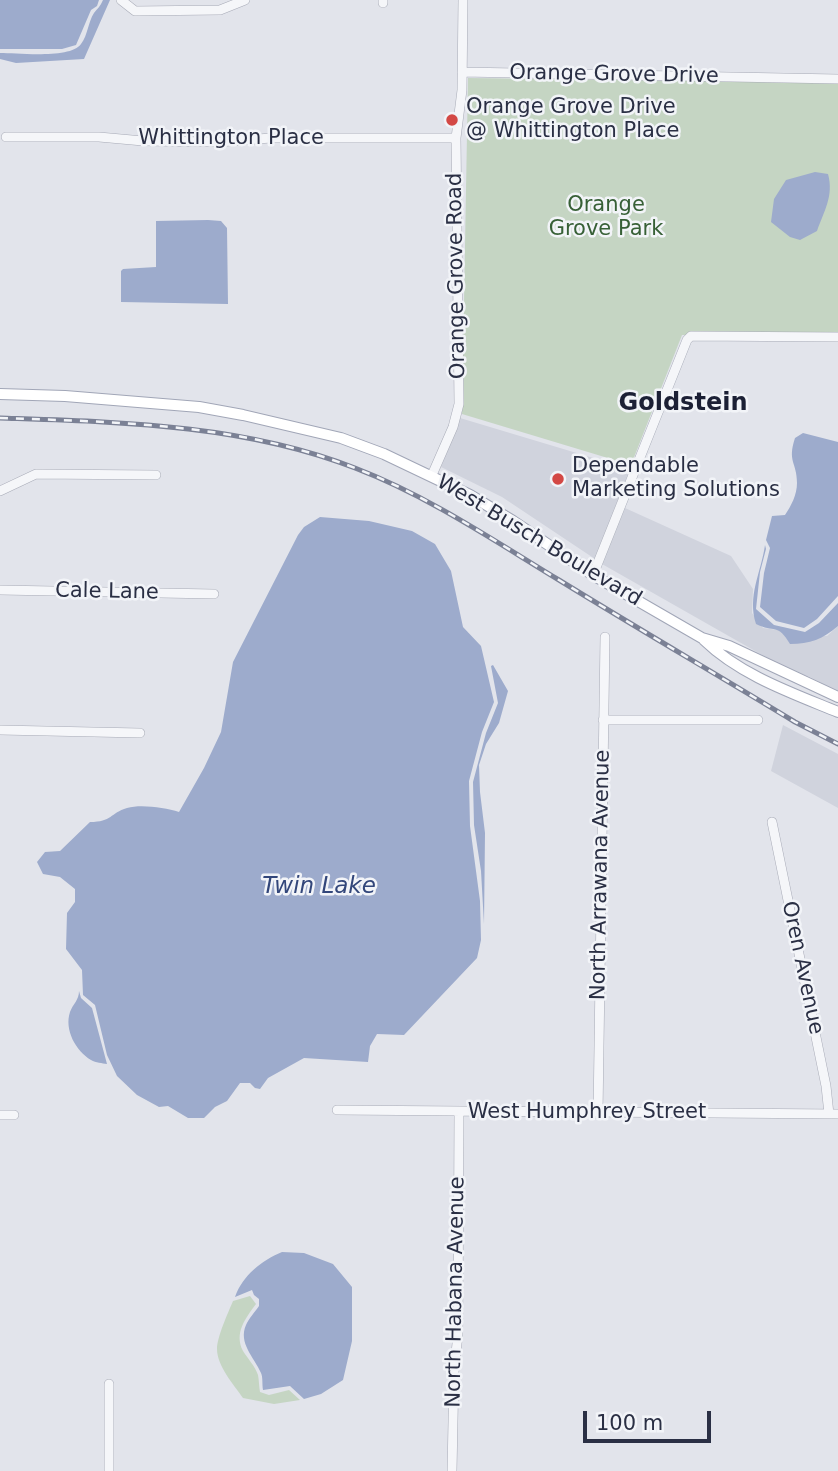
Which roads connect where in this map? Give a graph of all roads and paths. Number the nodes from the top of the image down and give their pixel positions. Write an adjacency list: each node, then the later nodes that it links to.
1 (121, 0): 2 (street)
2 (244, 0)
3 (463, 0): 4 (street)
4 (462, 72): 5 (street, Orange Grove Drive); 7 (street, Orange Grove Road)
5 (838, 79)
6 (6, 137): 7 (street, Whittington Place)
7 (456, 138): 11 (street, Orange Grove Road)
8 (838, 337): 13 (street)
9 (0, 394): 11 (main road, West Busch Boulevard)
10 (156, 475): 12 (street)
11 (432, 475): 13 (main road, West Busch Boulevard)
12 (0, 491)
13 (593, 575): 17 (main road, West Busch Boulevard)
14 (0, 590): 15 (street, Cale Lane)
15 (214, 594)
16 (605, 637): 20 (street, North Arrawana Avenue)
17 (702, 638): 18 (main road, West Busch Boulevard); 19 (main road, West Busch Boulevard)
18 (838, 697)
19 (838, 712)
20 (603, 720): 21 (street); 27 (street, North Arrawana Avenue)
21 (758, 720)
22 (0, 730): 23 (street)
23 (140, 733)
24 (772, 822): 28 (street, Oren Avenue)
25 (337, 1110): 26 (street, West Humphrey Street)
26 (459, 1112): 27 (street, West Humphrey Street); 33 (street, North Habana Avenue)
27 (598, 1114): 28 (street, West Humphrey Street)
28 (834, 1114)
29 (0, 1115): 30 (street)
30 (14, 1115)
31 (109, 1384): 32 (street)
32 (110, 1471)
33 (452, 1471)

